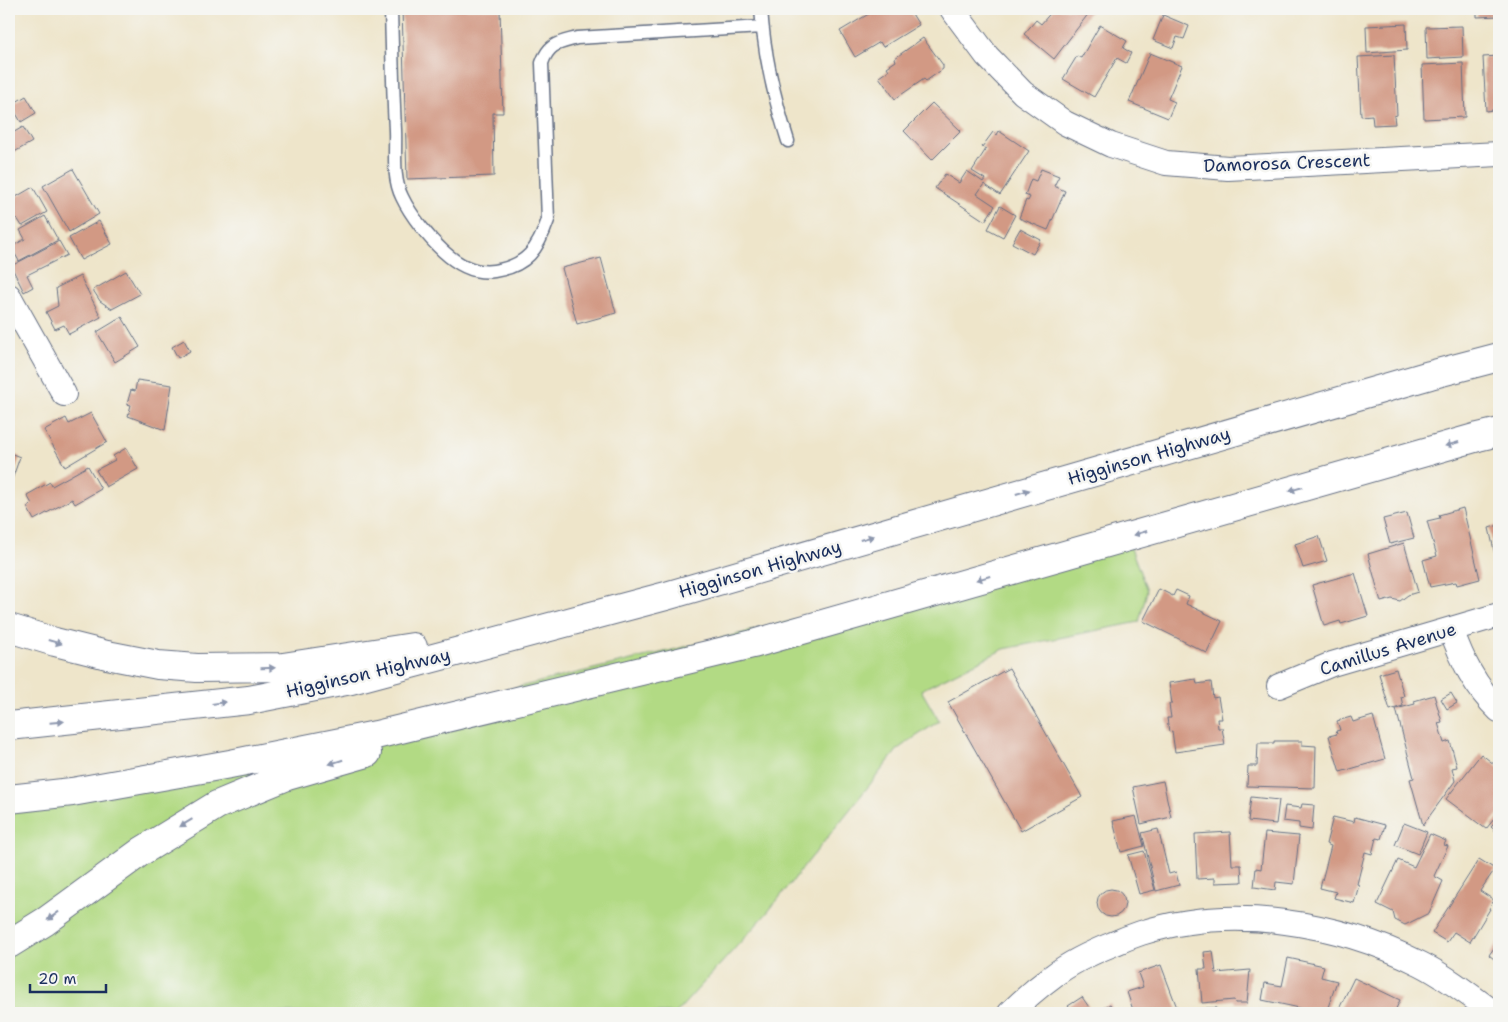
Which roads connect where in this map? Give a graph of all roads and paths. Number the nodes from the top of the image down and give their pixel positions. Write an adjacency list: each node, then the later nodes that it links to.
1 (391, 9): 4 (lane)
2 (761, 9): 4 (lane)
3 (952, 9): 6 (street, Damorosa Crescent)
4 (762, 27): 5 (lane)
5 (788, 140)
6 (1499, 154)
7 (9, 296): 9 (street)
8 (1499, 357): 11 (highway, Higginson Highway, one-way to 8)
9 (64, 394)
10 (1499, 432): 15 (highway, one-way to 15)
11 (666, 596): 13 (highway, one-way to 11); 18 (highway, Higginson Highway, one-way to 11)
12 (1499, 615): 14 (street, Camillus Avenue)
13 (9, 628)
14 (1450, 630): 16 (street, Camillus Avenue); 17 (street)
15 (754, 644): 19 (highway); 20 (highway, one-way to 20)
16 (1278, 686)
17 (1499, 710)
18 (9, 726)
19 (9, 799)
20 (9, 944)
21 (1010, 1013): 22 (street)
22 (1494, 1013)

